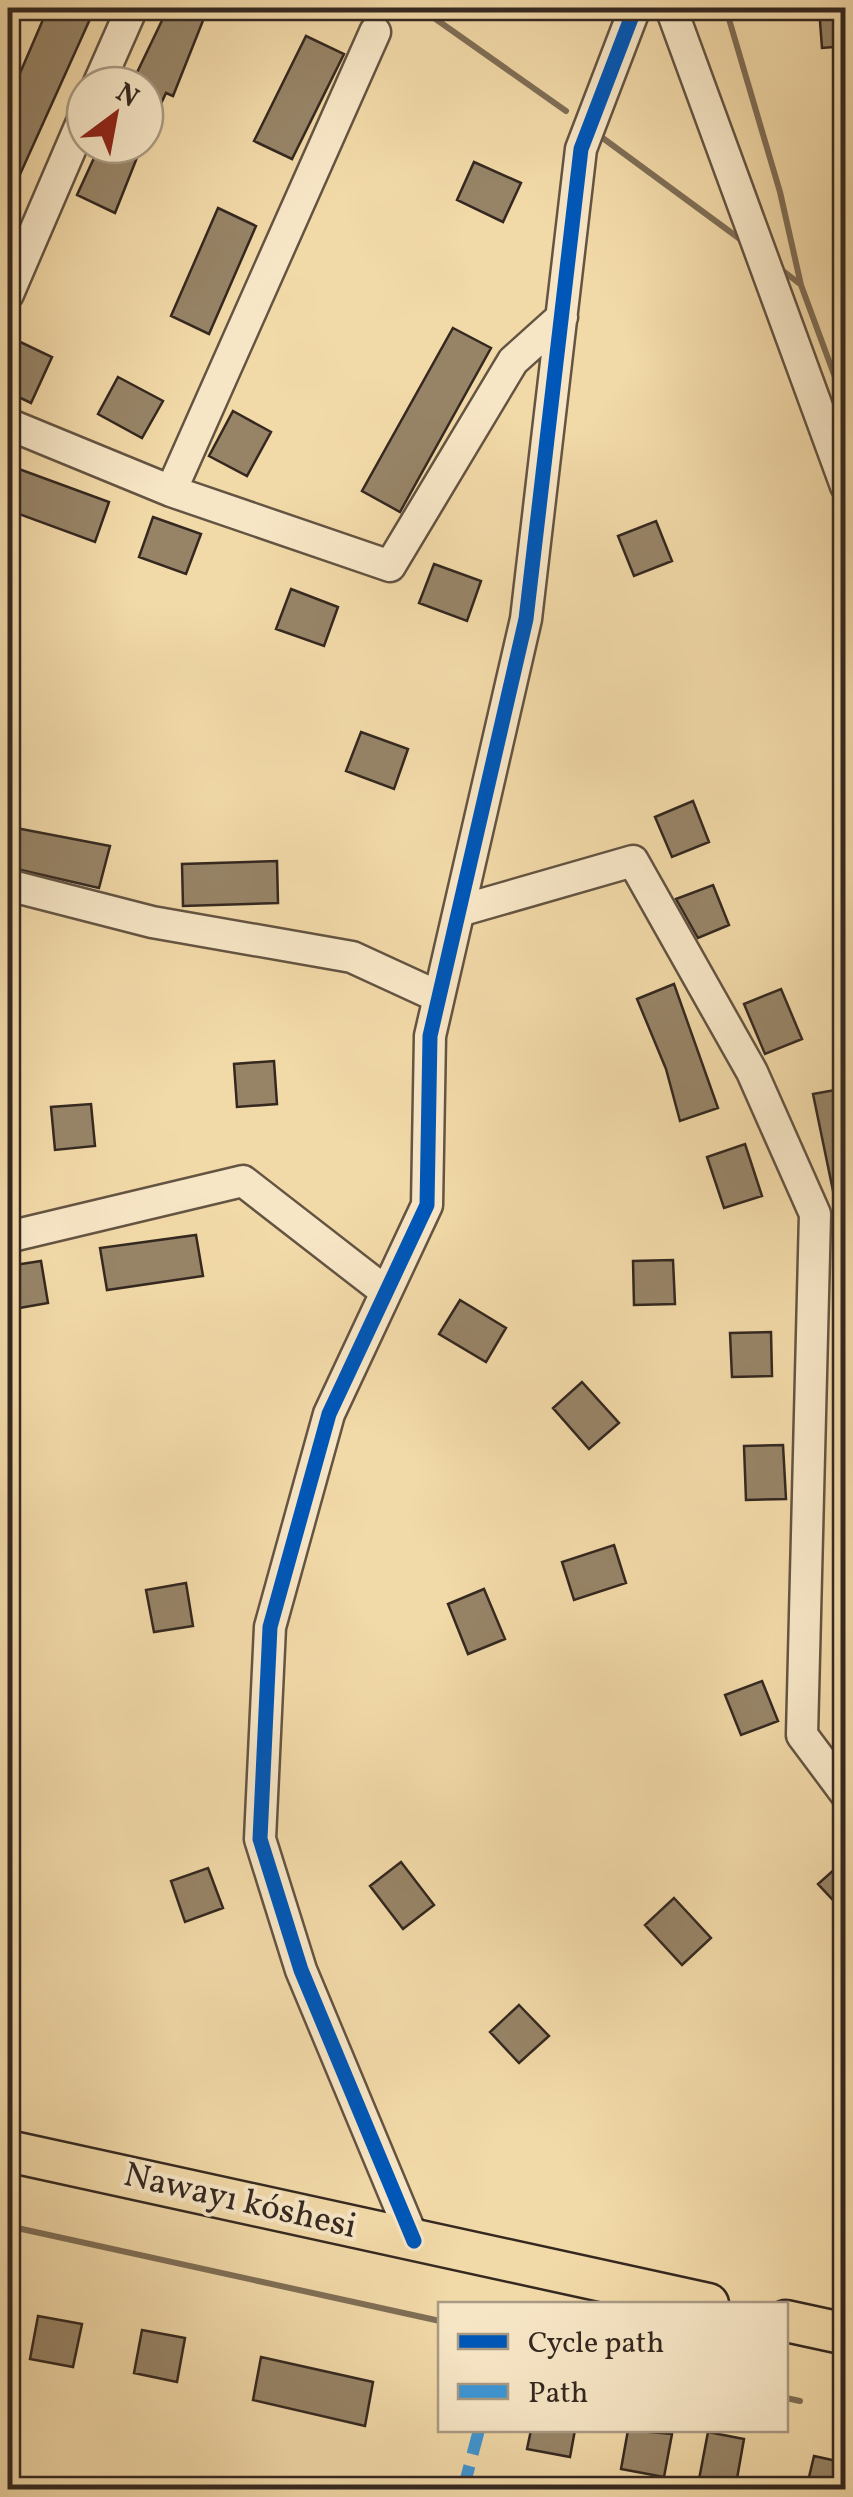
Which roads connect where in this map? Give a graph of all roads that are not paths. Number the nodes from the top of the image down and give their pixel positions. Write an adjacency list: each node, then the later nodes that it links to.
1 (132, 8): 5 (street)
2 (635, 8): 8 (street)
3 (670, 8): 10 (street)
4 (375, 32): 11 (street)
5 (107, 65)
6 (65, 161): 7 (street)
7 (8, 294)
8 (562, 317): 11 (street); 13 (street)
9 (8, 424): 11 (street)
10 (846, 486)
11 (171, 490)
12 (8, 885): 14 (street)
13 (459, 910): 14 (street); 17 (street)
14 (439, 997): 16 (street)
15 (8, 1238): 16 (street)
16 (386, 1292): 19 (street)
17 (846, 1794)
18 (8, 2150): 19 (main road, Nawayı kóshesi)
19 (414, 2241): 20 (main road, Nawayı kóshesi)
20 (699, 2302)
21 (788, 2321): 22 (main road)
22 (846, 2334)

